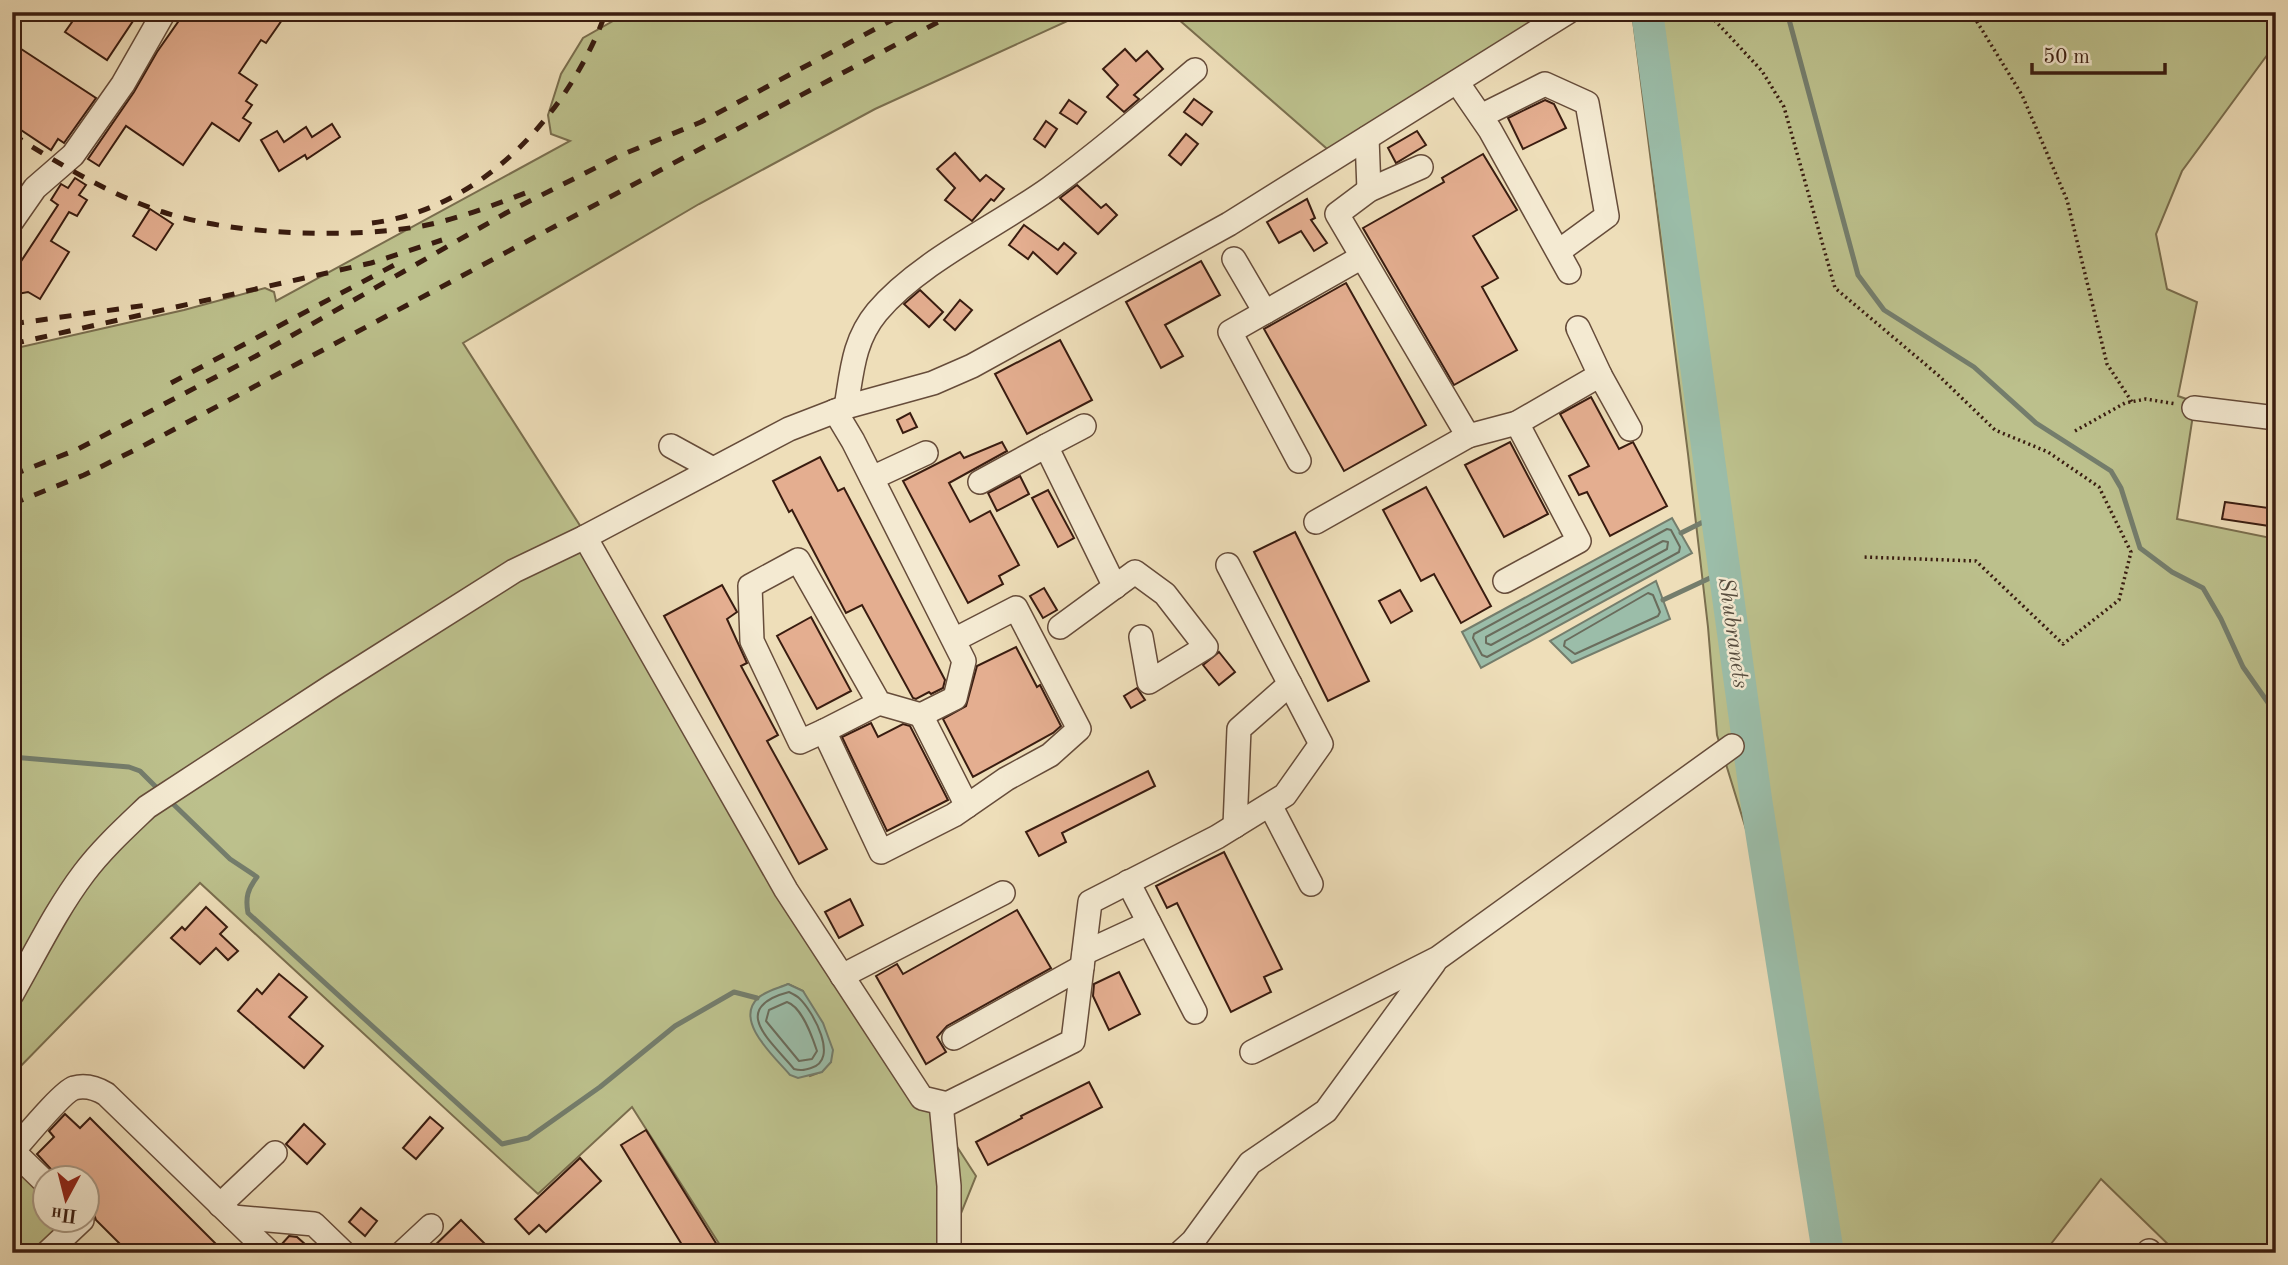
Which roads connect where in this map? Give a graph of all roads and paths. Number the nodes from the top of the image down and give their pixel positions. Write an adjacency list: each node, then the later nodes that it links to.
1 (164, 12): 11 (lane)
2 (1568, 12): 6 (lane)
3 (1707, 12): 37 (path)
4 (1971, 12): 19 (path)
5 (1195, 70): 21 (lane)
6 (1457, 82): 7 (lane); 8 (lane)
7 (1481, 116): 12 (lane); 12 (lane)
8 (1367, 138): 10 (lane); 21 (lane)
9 (1421, 167): 10 (lane)
10 (1369, 190): 13 (lane)
11 (12, 221)
12 (1559, 251): 15 (lane)
13 (1362, 257): 16 (lane); 27 (lane)
14 (1234, 259): 16 (lane)
15 (1569, 272)
16 (1265, 312): 31 (lane)
17 (1578, 328): 18 (lane)
18 (1600, 375): 23 (lane); 25 (lane)
19 (2132, 402): 20 (path); 26 (path)
20 (2194, 408): 22 (lane)
21 (840, 409): 32 (lane); 33 (lane)
22 (2276, 418)
23 (1517, 423): 27 (lane); 39 (lane)
24 (1084, 426): 29 (lane)
25 (1630, 429)
26 (2075, 431)
27 (1468, 436): 35 (lane)
28 (670, 446): 32 (lane)
29 (1046, 446): 34 (lane); 40 (lane)
30 (926, 453): 33 (lane)
31 (1299, 461)
32 (713, 469): 36 (lane)
33 (872, 478): 43 (lane)
34 (979, 482)
35 (1316, 522)
36 (585, 537): 58 (lane); 59 (lane)
37 (1863, 557)
38 (1228, 565): 44 (lane)
39 (1506, 581)
40 (1115, 587): 41 (lane); 42 (lane)
41 (1050, 634): 43 (lane); 50 (lane)
42 (1141, 637)
43 (954, 640): 46 (lane)
44 (1290, 684): 49 (lane); 51 (lane)
45 (879, 703): 46 (lane); 47 (lane); 47 (lane)
46 (921, 715): 50 (lane)
47 (824, 731): 50 (lane)
48 (1732, 746): 56 (lane)
49 (1269, 805): 51 (lane); 53 (lane)
50 (967, 806)
51 (1236, 826): 52 (lane)
52 (1128, 882): 55 (lane); 57 (lane)
53 (1311, 884)
54 (1003, 893): 58 (lane)
55 (1149, 923): 57 (lane); 60 (lane)
56 (1438, 958): 62 (lane); 75 (lane)
57 (1083, 960): 61 (lane); 63 (lane)
58 (842, 976): 63 (lane)
59 (12, 994)
60 (1195, 1012)
61 (954, 1038)
62 (1252, 1052)
63 (941, 1103): 74 (lane)
64 (13, 1151): 66 (lane); 67 (lane)
65 (275, 1153): 67 (lane)
66 (32, 1169)
67 (226, 1211): 71 (lane); 72 (lane)
68 (431, 1226): 73 (lane)
69 (67, 1234): 70 (lane)
70 (47, 1253)
71 (270, 1253)
72 (344, 1253)
73 (402, 1253)
74 (949, 1253)
75 (1180, 1253)

